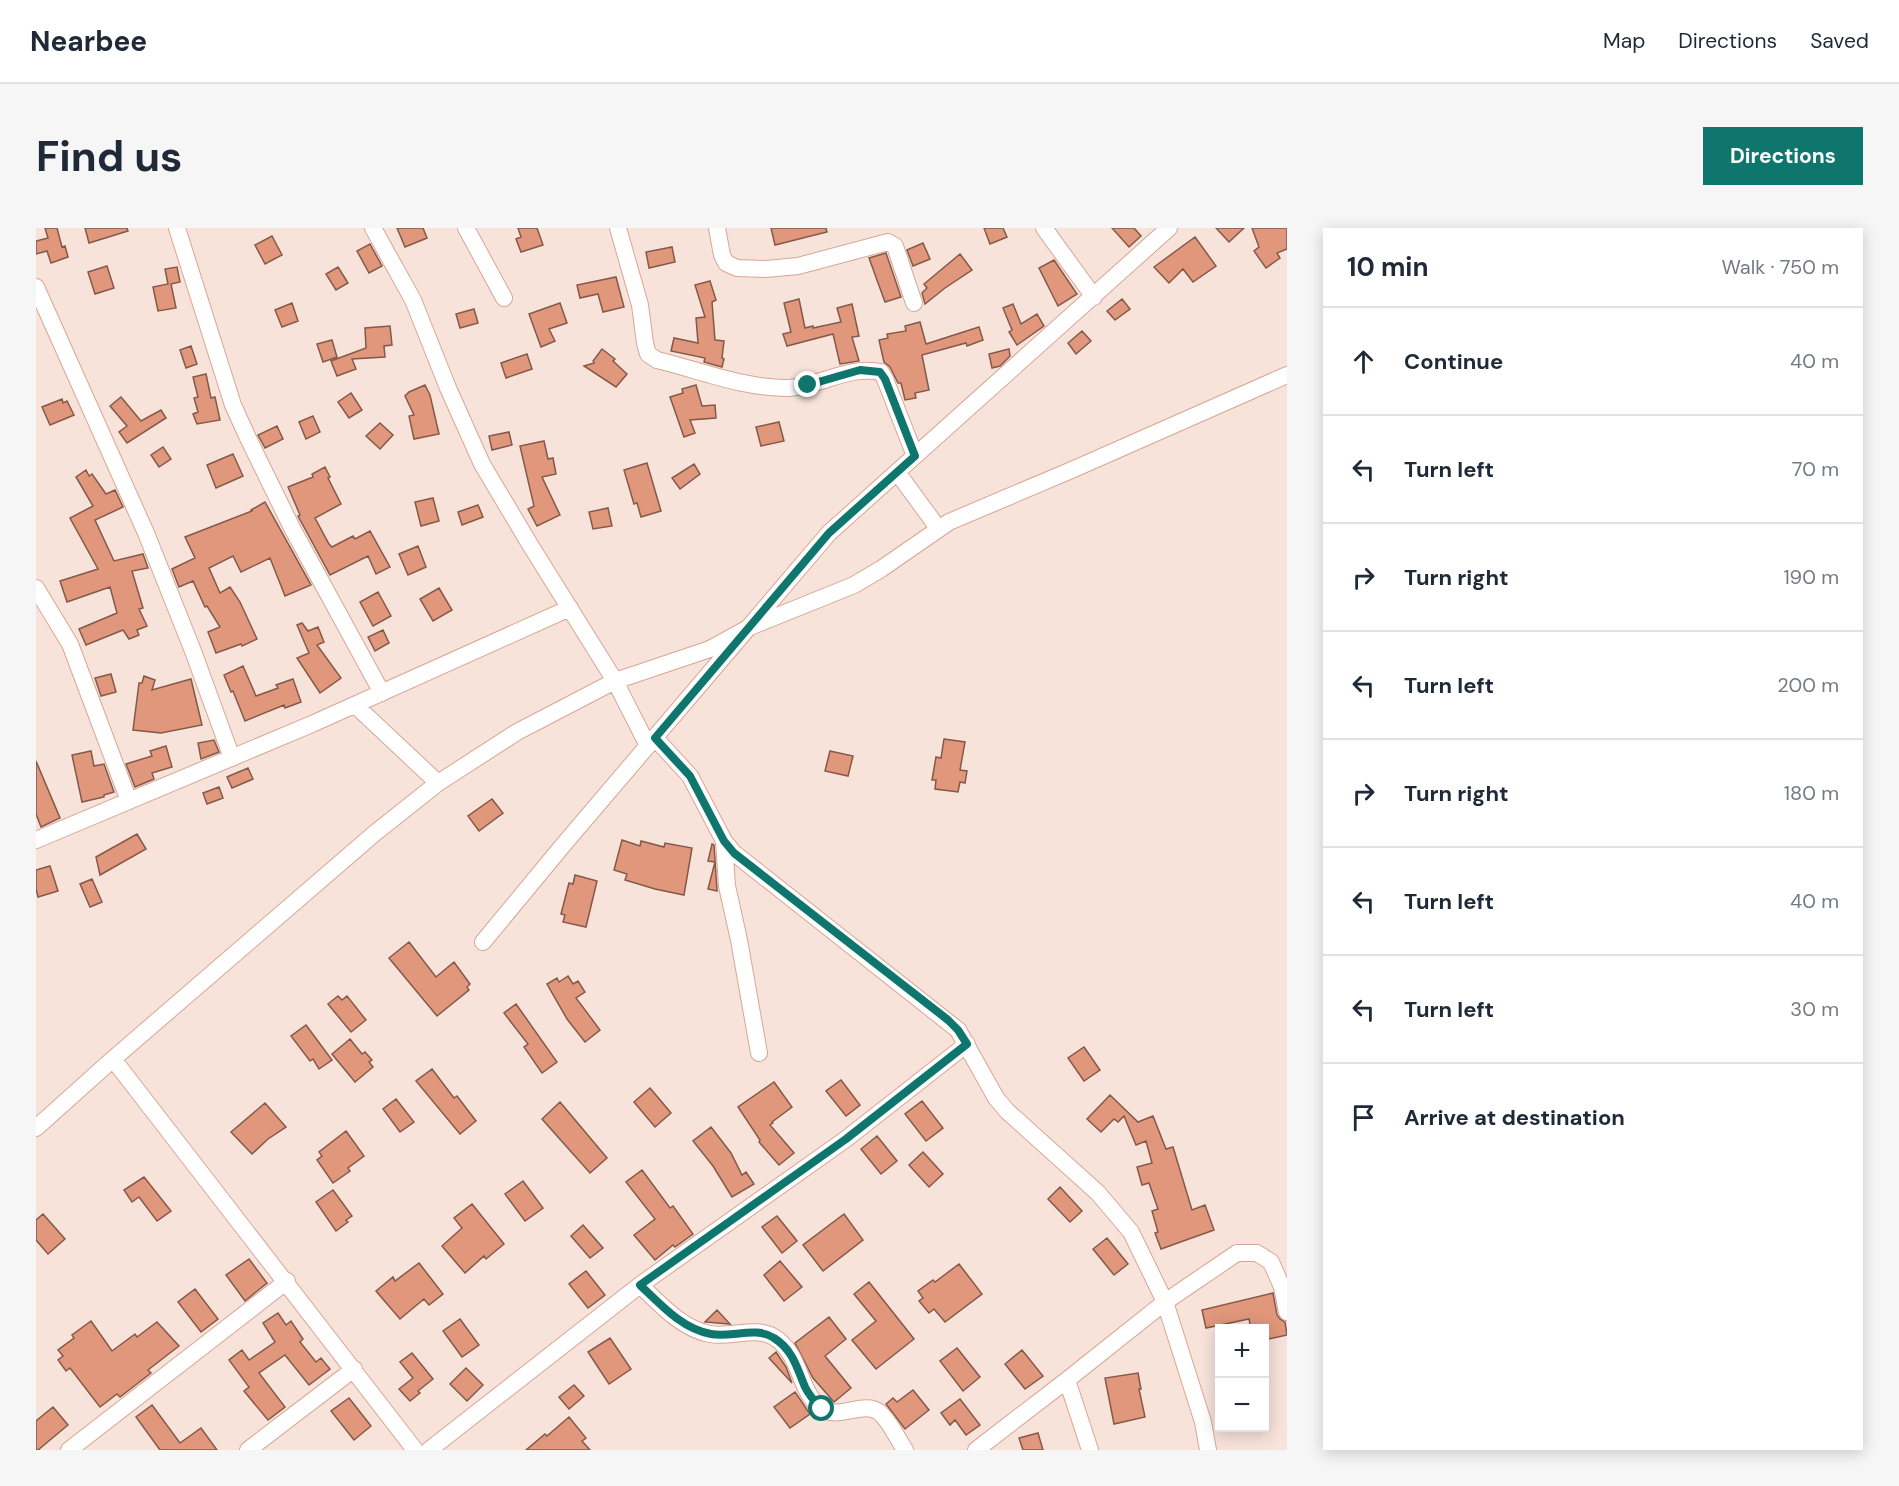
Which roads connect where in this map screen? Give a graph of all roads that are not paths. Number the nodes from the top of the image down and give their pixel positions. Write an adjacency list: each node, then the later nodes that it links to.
1 (177, 228): 20 (street)
2 (373, 228): 17 (street)
3 (466, 228): 9 (street)
4 (618, 228): 13 (street)
5 (717, 228): 11 (street)
6 (1044, 228): 10 (street)
7 (1169, 228): 10 (street)
8 (36, 287): 23 (street)
9 (504, 297)
10 (1094, 297): 13 (street)
11 (914, 303)
12 (1287, 375): 15 (street)
13 (915, 456): 14 (street)
14 (897, 472): 15 (street); 18 (street)
15 (938, 528): 18 (street)
16 (36, 588): 25 (street)
17 (570, 608): 19 (street); 20 (street)
18 (750, 627): 19 (street); 22 (street)
19 (615, 681): 22 (street); 24 (street)
20 (382, 693): 21 (street)
21 (355, 705): 23 (street); 24 (street)
22 (651, 742): 27 (street); 28 (street)
23 (232, 758): 25 (street)
24 (438, 783): 31 (street)
25 (129, 801): 26 (street)
26 (36, 840)
27 (724, 841): 29 (street); 30 (street)
28 (483, 942)
29 (967, 1044): 34 (street); 35 (street)
30 (759, 1053)
31 (113, 1059): 32 (street); 33 (street)
32 (36, 1128)
33 (286, 1281): 37 (street); 39 (street)
34 (640, 1285): 42 (street); 43 (street)
35 (1165, 1302): 36 (street); 38 (street); 46 (street)
36 (1287, 1312)
37 (354, 1369): 40 (street); 41 (street)
38 (1067, 1380): 44 (street); 45 (street)
39 (69, 1450)
40 (248, 1450)
41 (415, 1450)
42 (429, 1450)
43 (905, 1450)
44 (975, 1450)
45 (1090, 1450)
46 (1209, 1450)

